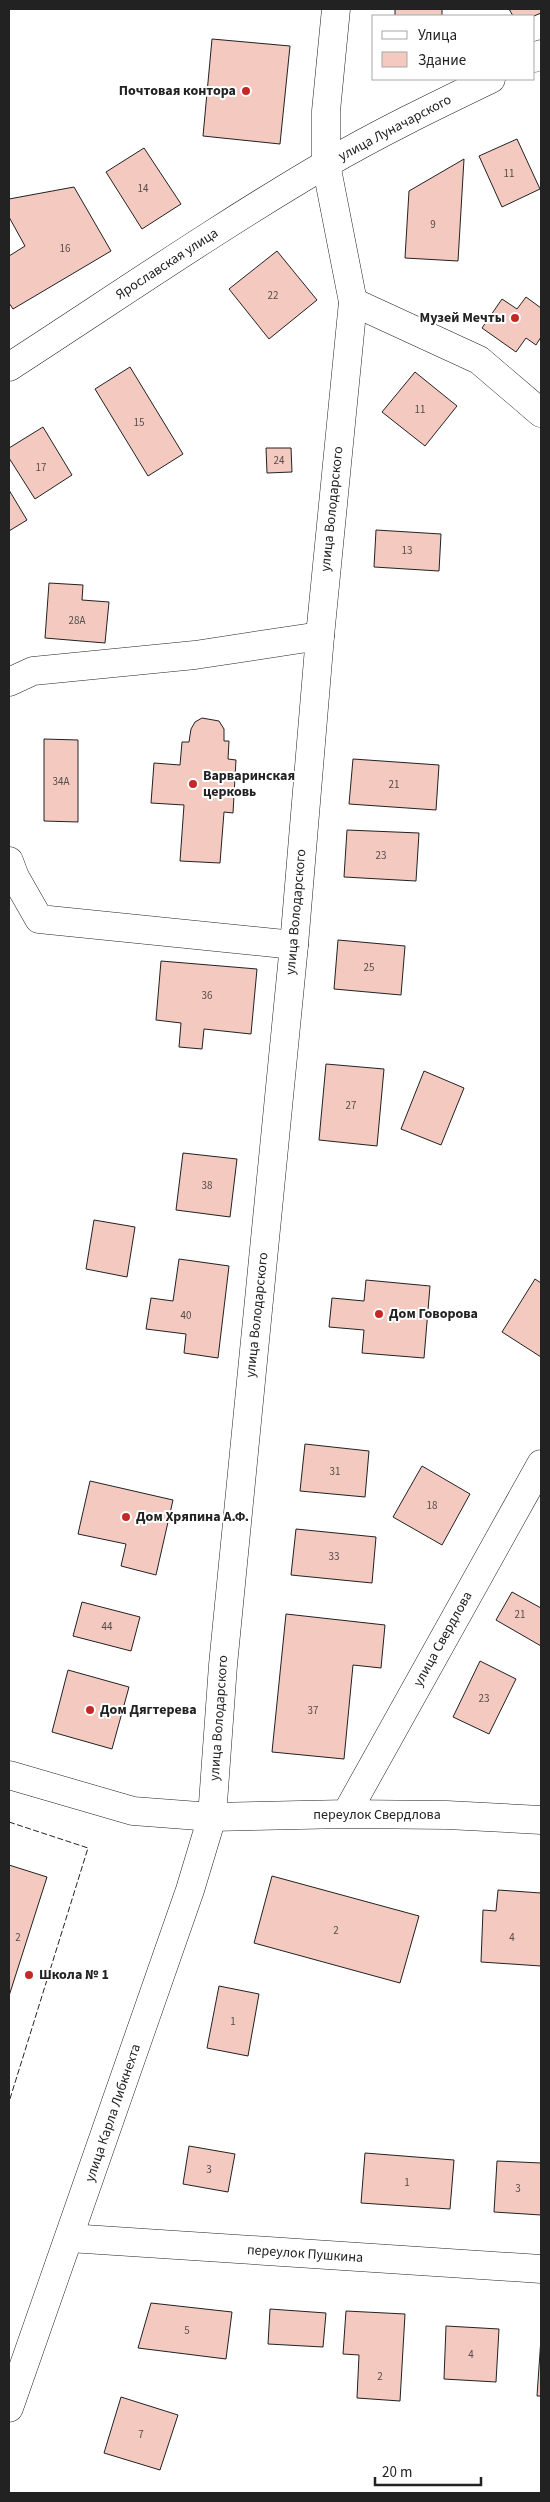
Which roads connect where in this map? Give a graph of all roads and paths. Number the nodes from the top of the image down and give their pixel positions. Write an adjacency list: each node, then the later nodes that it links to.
1 (336, 9): 3 (street, улица Володарского)
2 (489, 80): 3 (street, улица Луначарского)
3 (326, 164): 4 (street, улица Володарского); 5 (street, Ярославская улица)
4 (353, 302): 6 (street); 7 (street, улица Володарского)
5 (9, 367)
6 (541, 413)
7 (320, 636): 8 (street); 10 (street, улица Володарского)
8 (9, 682)
9 (9, 861): 10 (street)
10 (294, 945): 14 (street, улица Володарского)
11 (541, 1464): 13 (street, улица Свердлова)
12 (9, 1775): 14 (street, переулок Свердлова)
13 (346, 1814): 14 (street, переулок Свердлова); 15 (street, переулок Свердлова)
14 (212, 1817): 16 (street, улица Карла Либкнехта)
15 (541, 1820)
16 (69, 2238): 17 (street, переулок Пушкина); 18 (street, улица Карла Либкнехта)
17 (541, 2269)
18 (9, 2408)

